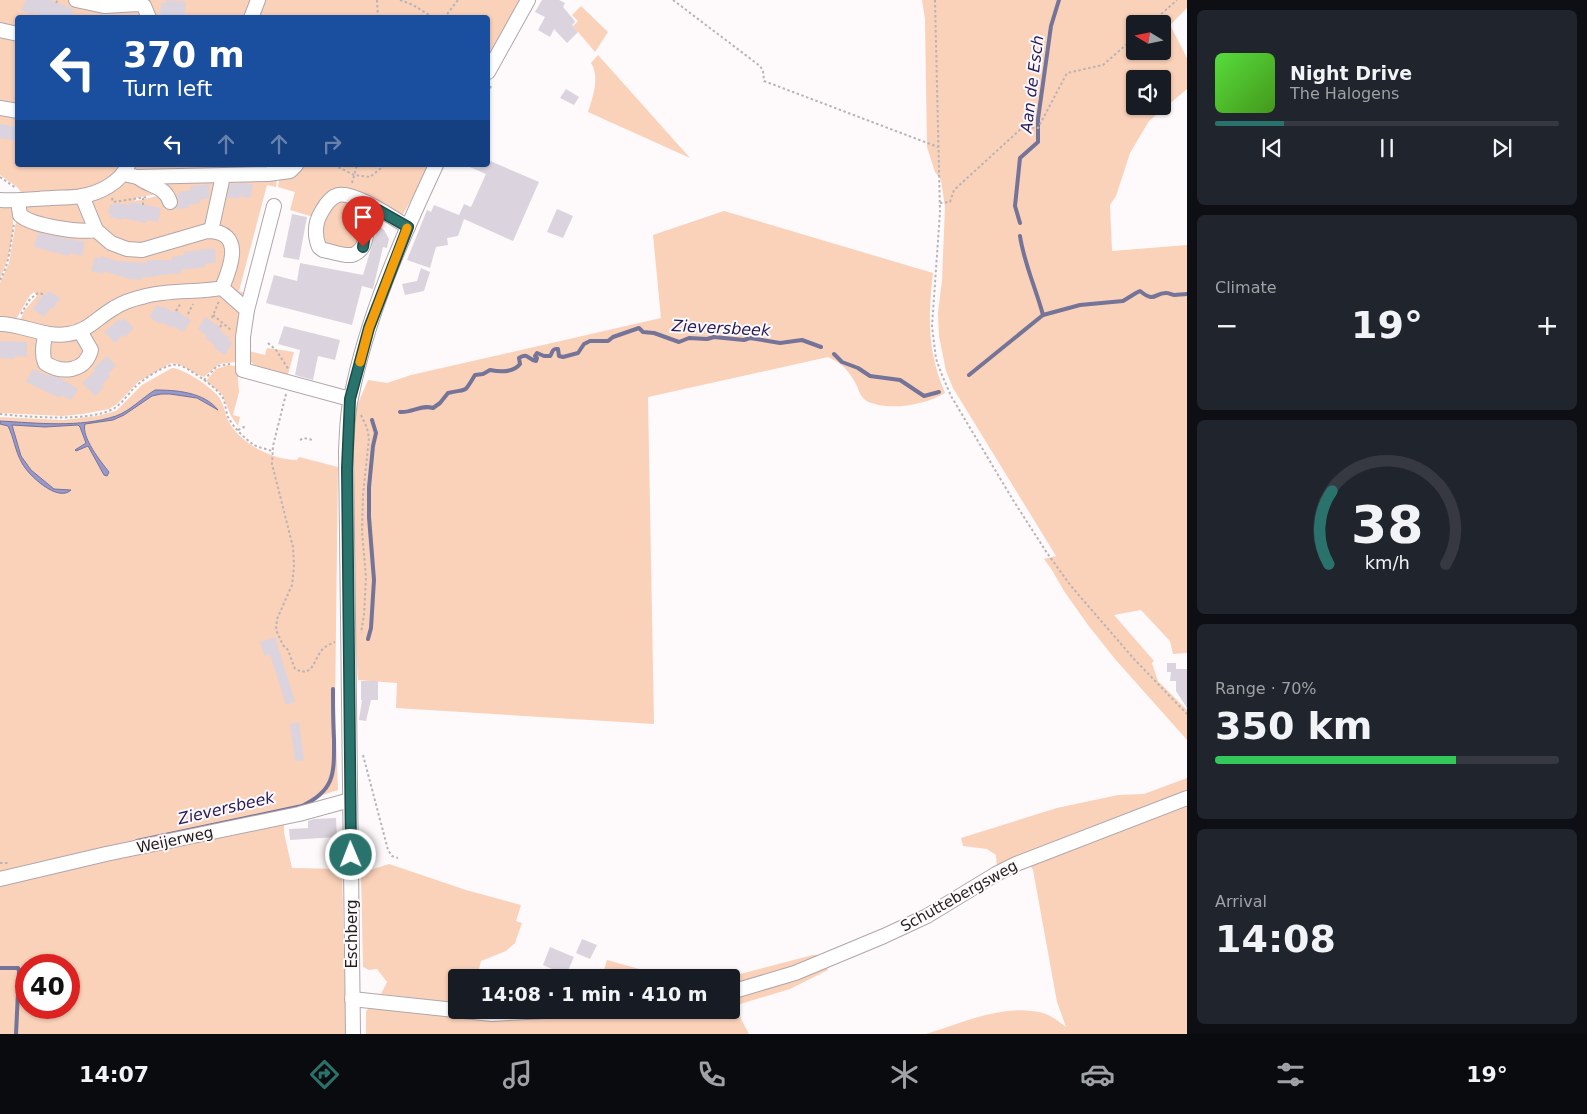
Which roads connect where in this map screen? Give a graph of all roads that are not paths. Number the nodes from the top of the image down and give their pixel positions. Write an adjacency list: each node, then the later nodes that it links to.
1 (76, 0): 4 (street)
2 (258, 0): 5 (street)
3 (528, 0): 8 (street)
4 (148, 15)
5 (252, 15)
6 (0, 30): 7 (street)
7 (15, 33)
8 (490, 68)
9 (0, 108): 10 (street)
10 (15, 110)
11 (294, 167): 14 (street)
12 (435, 167): 21 (street, Eschberg)
13 (130, 172): 14 (street); 15 (street); 18 (street)
14 (223, 176): 23 (street)
15 (82, 196): 17 (street); 22 (street)
16 (0, 200): 17 (street)
17 (18, 201): 22 (street)
18 (170, 202)
19 (274, 206): 25 (street)
20 (378, 210): 20 (street); 21 (street)
21 (408, 227): 29 (street, Eschberg)
22 (96, 230): 23 (street)
23 (211, 231): 24 (street)
24 (220, 288): 25 (street); 27 (street)
25 (247, 310): 29 (street)
26 (0, 324): 28 (street)
27 (80, 332): 28 (street); 28 (street)
28 (45, 333)
29 (355, 404): 31 (street, Eschberg)
30 (1187, 798): 33 (street, Schuttebergsweg)
31 (350, 800): 32 (street, Weijerweg); 34 (street, Eschberg)
32 (0, 879)
33 (740, 990)
34 (352, 999): 35 (street); 36 (street, Eschberg)
35 (448, 1009)
36 (352, 1034)

